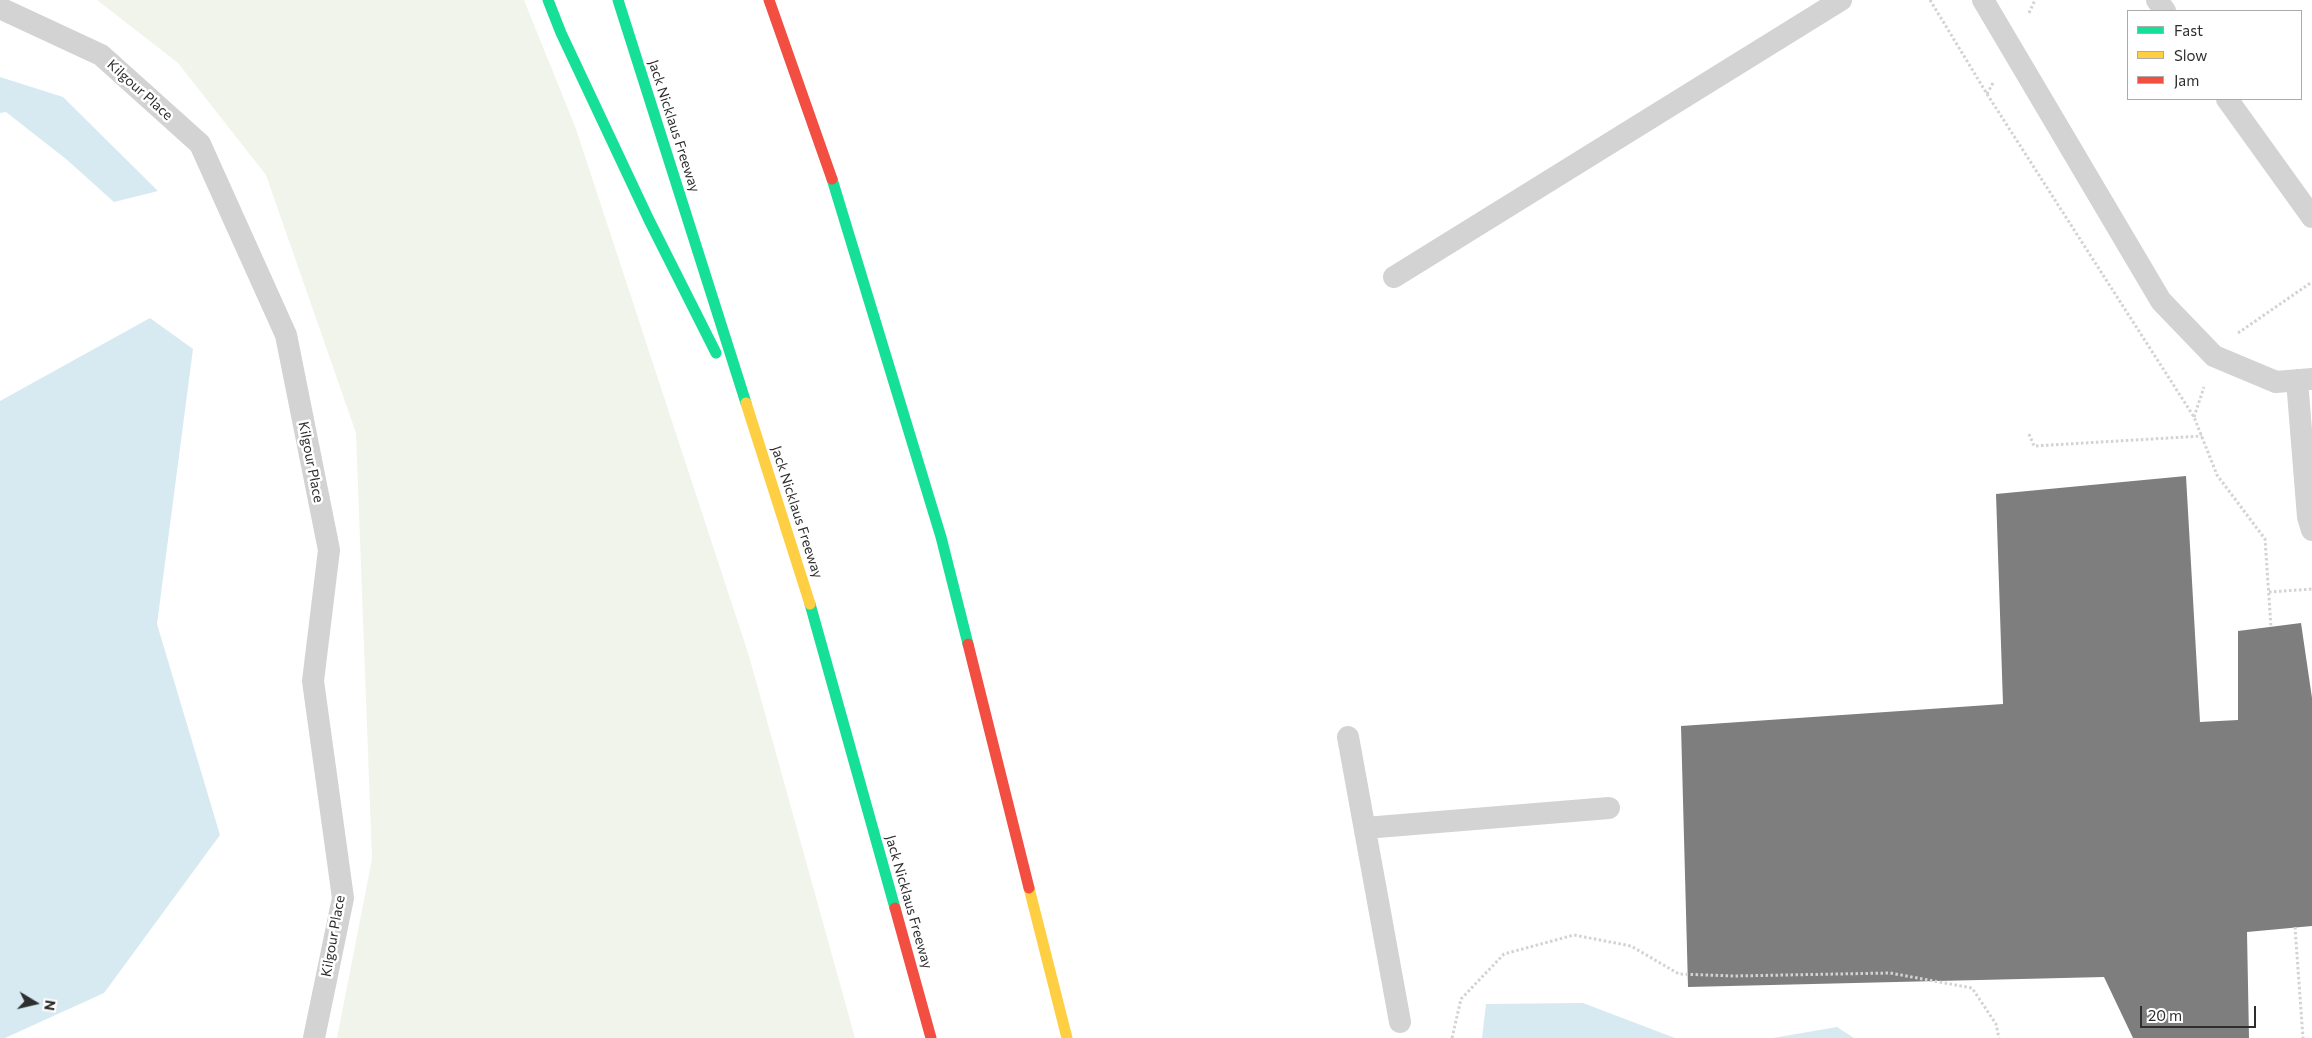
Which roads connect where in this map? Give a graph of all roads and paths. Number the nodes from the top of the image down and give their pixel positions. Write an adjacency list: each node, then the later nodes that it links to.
1 (548, 0): 12 (highway)
2 (618, 0): 12 (highway, Jack Nicklaus Freeway)
3 (769, 0): 26 (highway)
4 (1841, 0): 10 (lane)
5 (1930, 0): 14 (path)
6 (1983, 0): 11 (lane)
7 (0, 8): 24 (lane, Kilgour Place)
8 (2228, 100): 9 (lane)
9 (2312, 217)
10 (1394, 277)
11 (2304, 380): 15 (lane)
12 (754, 427): 25 (highway, Jack Nicklaus Freeway)
13 (2028, 434): 14 (path)
14 (2202, 436): 17 (path)
15 (2312, 530)
16 (2312, 589): 17 (path)
17 (2269, 592): 18 (path)
18 (2271, 627)
19 (1348, 737): 21 (lane)
20 (1609, 808): 21 (lane)
21 (1365, 828): 23 (lane)
22 (2295, 927): 29 (path)
23 (1400, 1022)
24 (314, 1038)
25 (931, 1038)
26 (1067, 1038)
27 (1452, 1038): 28 (path)
28 (1999, 1038)
29 (2303, 1038)

